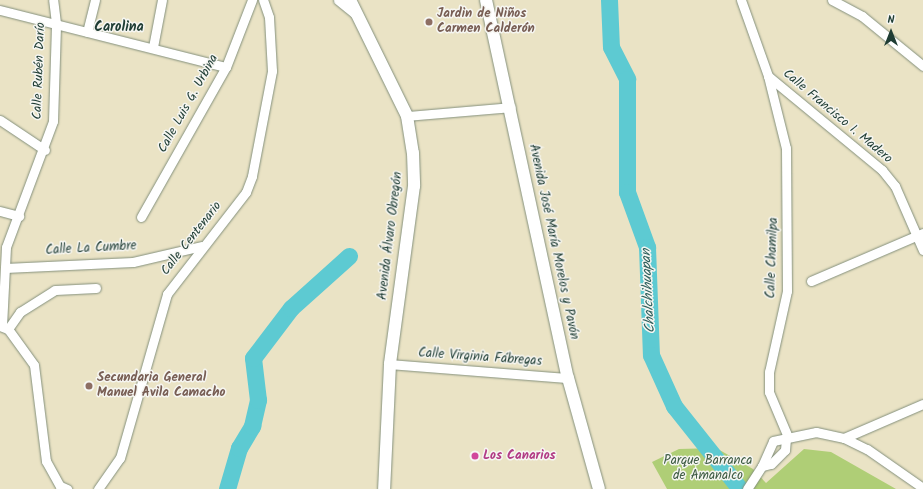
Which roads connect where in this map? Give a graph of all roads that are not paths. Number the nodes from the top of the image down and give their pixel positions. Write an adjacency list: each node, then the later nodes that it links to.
1 (53, 0): 13 (street, Calle Rubén Darío)
2 (95, 0): 14 (street)
3 (162, 0): 15 (street)
4 (252, 0): 17 (street, Calle Luis G. Urbina)
5 (263, 0): 27 (street, Calle Centenario)
6 (338, 0): 12 (street)
7 (350, 0): 12 (main road, Avenida Álvaro Obregón)
8 (486, 0): 19 (main road, Avenida José María Morelos y Pavón)
9 (741, 0): 18 (street, Calle Francisco I. Madero)
10 (832, 0): 16 (street)
11 (0, 10): 13 (street)
12 (355, 14): 20 (main road, Avenida Álvaro Obregón)
13 (56, 23): 14 (street); 22 (street, Calle Rubén Darío)
14 (87, 32): 15 (street)
15 (153, 47): 17 (street)
16 (923, 66)
17 (226, 67): 25 (street, Calle Luis G. Urbina)
18 (768, 76): 26 (street, Calle Francisco I. Madero); 36 (street, Calle Chamilpa)
19 (511, 107): 20 (street); 34 (main road, Avenida José María Morelos y Pavón)
20 (407, 116): 33 (main road, Avenida Álvaro Obregón)
21 (0, 120): 22 (street)
22 (45, 150): 24 (street, Calle Rubén Darío)
23 (0, 211): 24 (street)
24 (19, 216): 29 (street, Calle Rubén Darío)
25 (141, 217)
26 (920, 234): 28 (street, Calle Francisco I. Madero); 30 (street)
27 (202, 246): 29 (street, Calle La Cumbre); 41 (street, Calle Centenario)
28 (923, 250)
29 (5, 268): 32 (street, Calle Rubén Darío)
30 (811, 281)
31 (96, 288): 32 (street)
32 (3, 327): 40 (street)
33 (390, 364): 34 (street, Calle Virginia Fábregas); 42 (main road, Avenida Álvaro Obregón)
34 (568, 378): 43 (main road, Avenida José María Morelos y Pavón)
35 (923, 404): 37 (street)
36 (787, 438): 37 (street); 38 (street); 38 (street)
37 (844, 438): 39 (street)
38 (762, 467): 44 (street)
39 (923, 488)
40 (67, 489)
41 (98, 489)
42 (384, 489)
43 (599, 489)
44 (747, 489)

